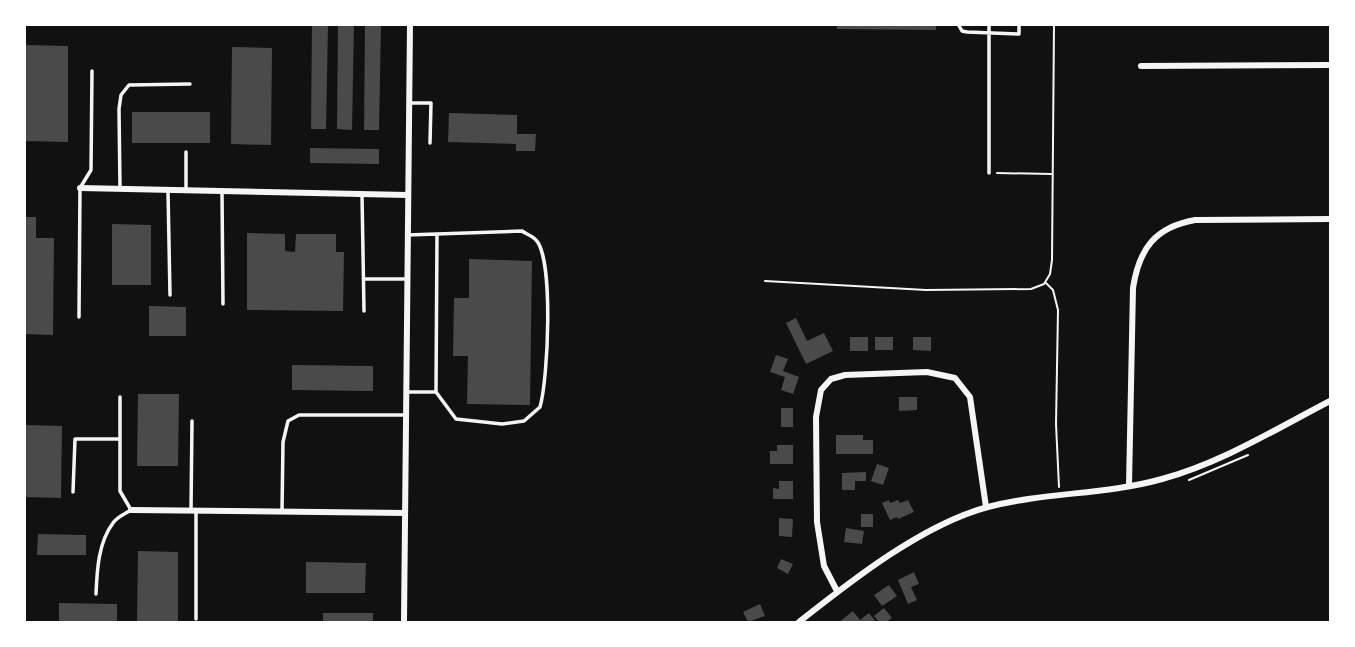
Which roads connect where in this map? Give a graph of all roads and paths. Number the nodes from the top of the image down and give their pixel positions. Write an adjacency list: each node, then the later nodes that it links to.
1 (410, 24): 11 (street)
2 (958, 24): 6 (lane)
3 (989, 24): 6 (lane)
4 (1019, 24): 6 (lane)
5 (1054, 24): 15 (path)
6 (989, 34): 14 (lane)
7 (1331, 65): 8 (street)
8 (1140, 66)
9 (92, 71): 16 (lane)
10 (190, 85): 17 (lane)
11 (409, 103): 12 (lane); 22 (street)
12 (430, 143)
13 (186, 152): 19 (lane)
14 (989, 173): 15 (path)
15 (1052, 174): 29 (path)
16 (80, 188): 17 (street); 33 (lane)
17 (120, 190): 18 (street)
18 (169, 191): 19 (street); 30 (lane)
19 (186, 191): 20 (street)
20 (222, 192): 21 (street); 31 (lane)
21 (362, 194): 22 (street); 26 (lane)
22 (407, 195): 24 (street)
23 (1331, 219): 41 (street)
24 (407, 235): 25 (lane); 27 (street)
25 (437, 235): 35 (lane); 35 (lane)
26 (364, 279): 27 (lane); 32 (lane)
27 (407, 279): 34 (street)
28 (765, 281): 29 (path)
29 (1045, 282): 42 (path)
30 (170, 295)
31 (223, 304)
32 (364, 311)
33 (79, 317)
34 (406, 392): 35 (lane); 38 (street)
35 (436, 392)
36 (120, 397): 40 (lane)
37 (1331, 401): 41 (street)
38 (406, 415): 47 (lane); 48 (street)
39 (192, 421): 46 (lane)
40 (120, 439): 43 (lane); 45 (lane)
41 (1129, 485): 44 (street)
42 (1059, 487)
43 (73, 492)
44 (986, 507): 49 (street); 49 (street)
45 (131, 510): 46 (street); 50 (lane)
46 (193, 511): 47 (street); 51 (lane)
47 (282, 512): 48 (street)
48 (405, 513): 52 (street)
49 (838, 592): 53 (street)
50 (96, 594)
51 (196, 619)
52 (404, 622)
53 (799, 622)

